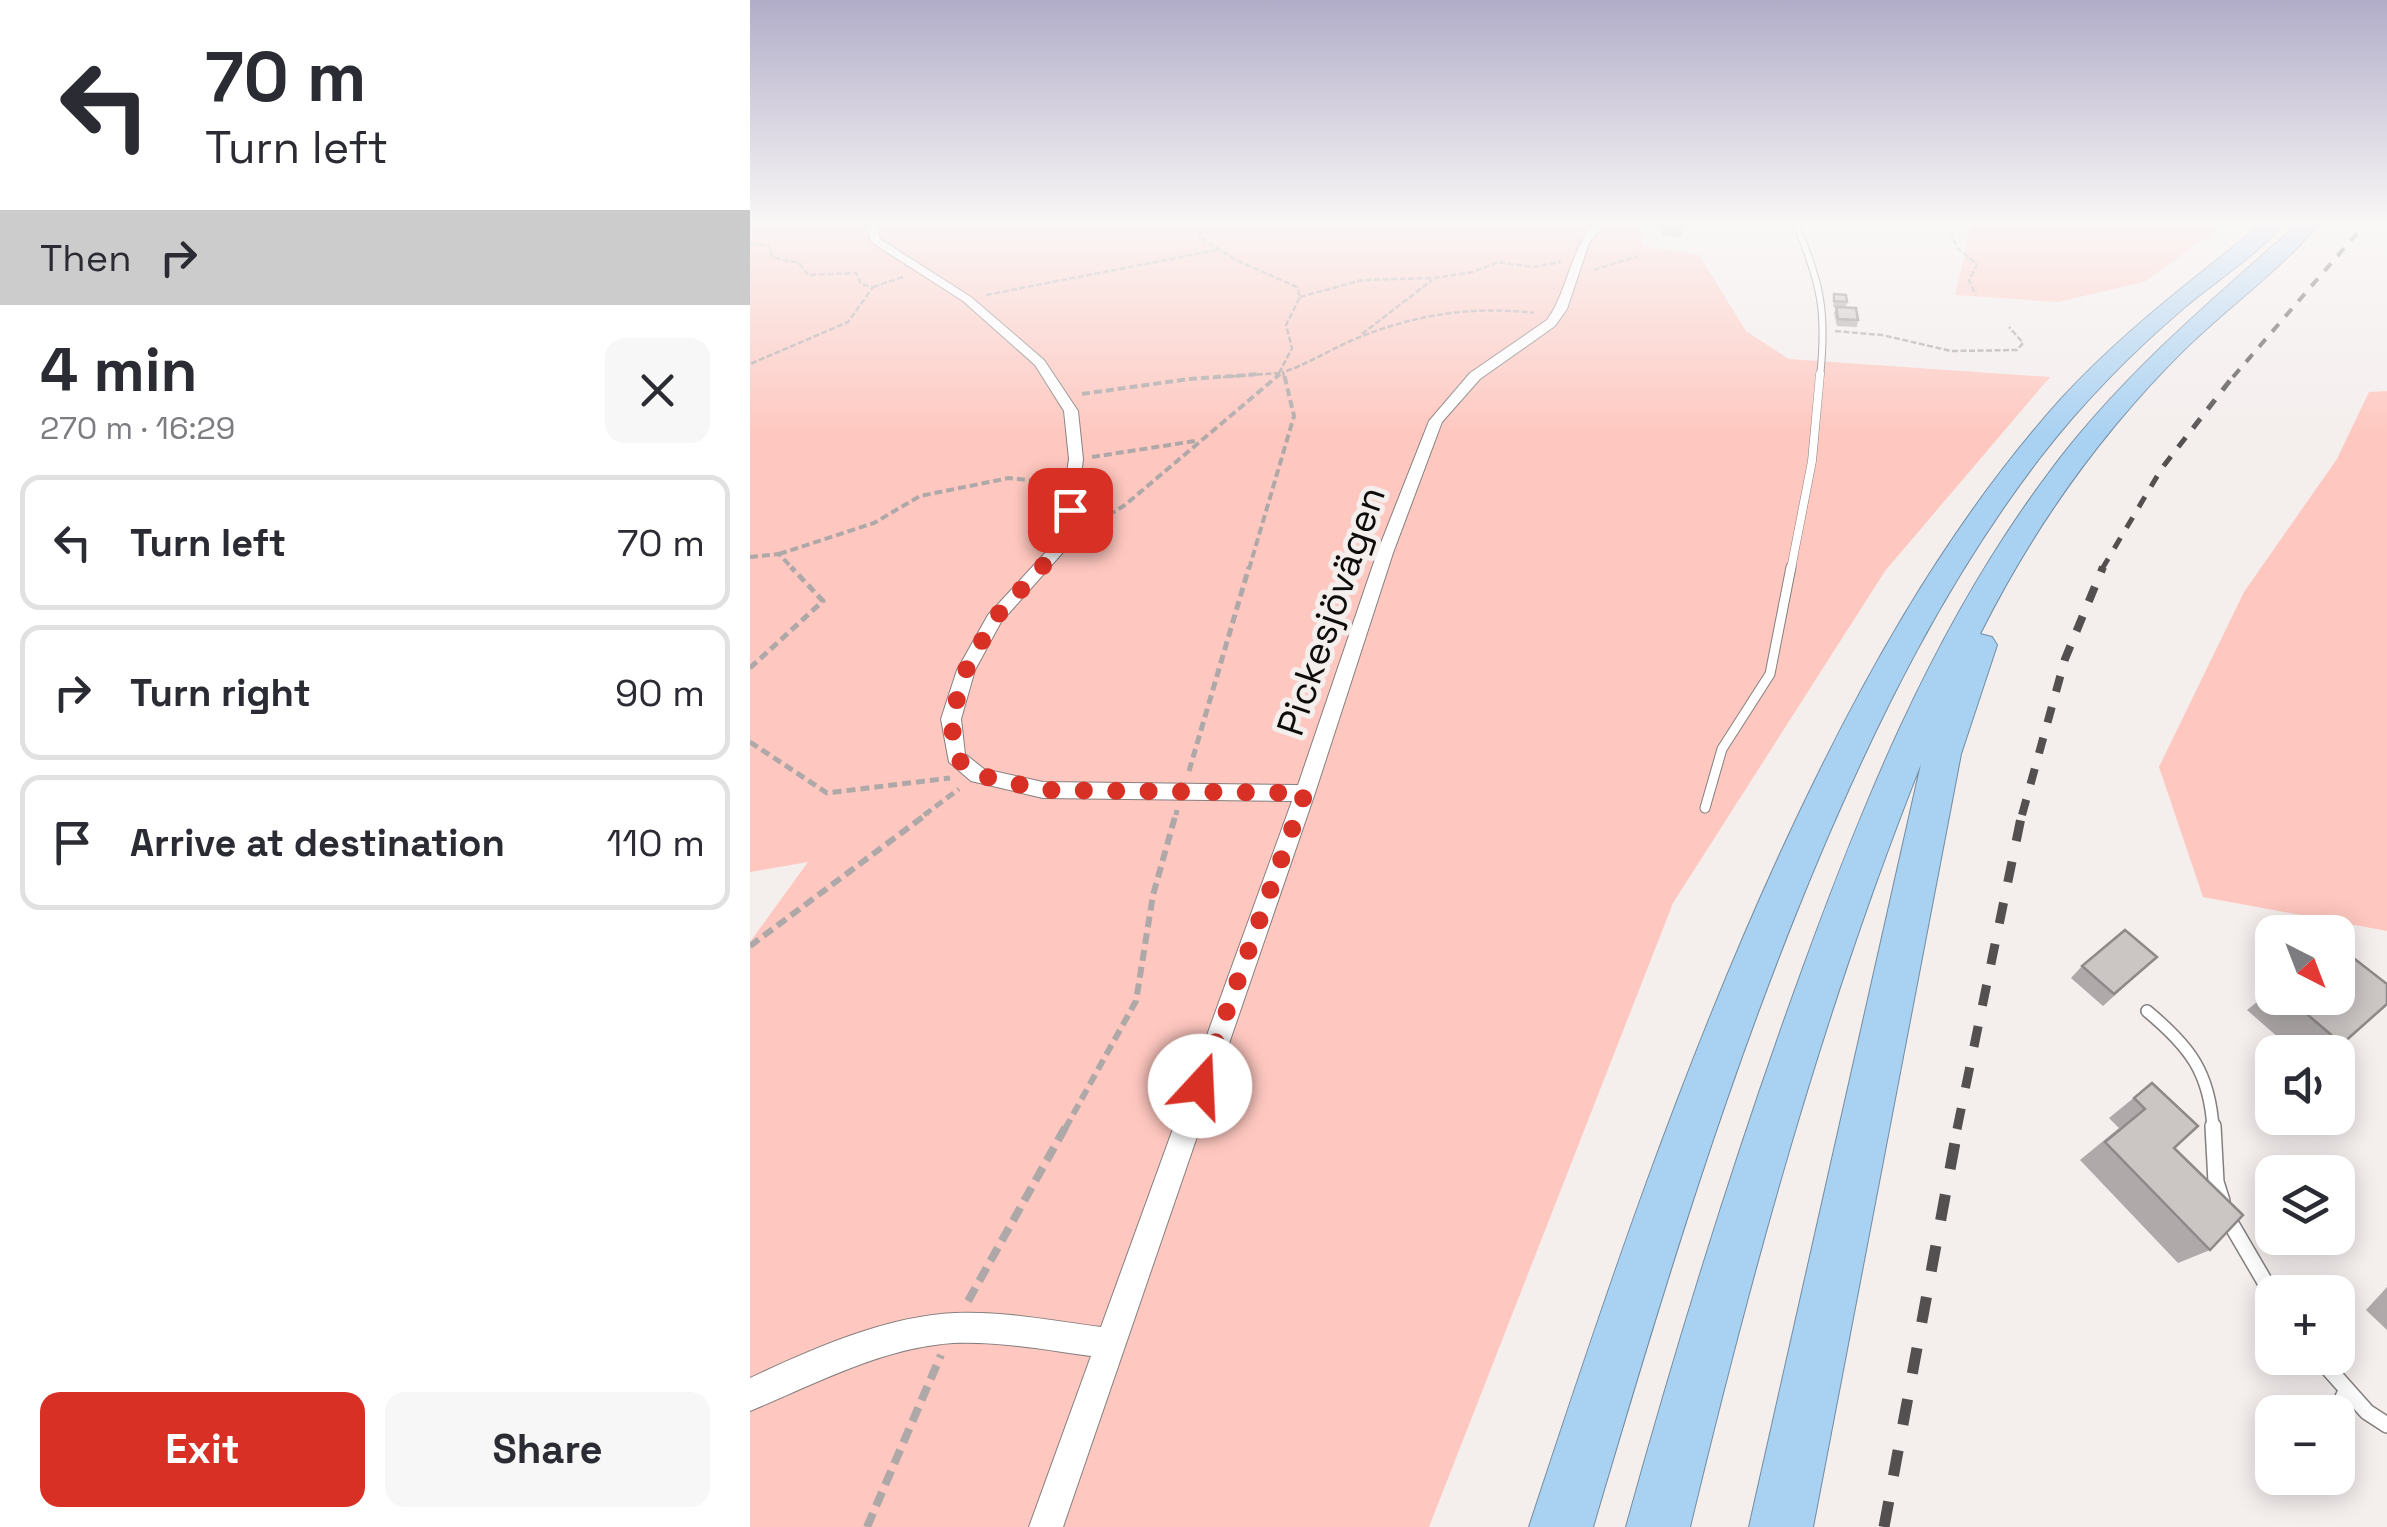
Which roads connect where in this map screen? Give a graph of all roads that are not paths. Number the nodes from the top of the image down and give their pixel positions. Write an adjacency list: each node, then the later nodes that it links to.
1 (961, 295): 7 (street)
2 (1565, 295): 7 (street, Pickesjövägen)
3 (1821, 295): 8 (lane)
4 (2189, 295): 18 (highway)
5 (2232, 295): 6 (highway)
6 (2024, 531): 19 (highway); 20 (highway)
7 (1305, 793): 11 (street, Pickesjövägen)
8 (1705, 808)
9 (2148, 1011): 10 (lane)
10 (2261, 1275)
11 (1109, 1343): 14 (street); 17 (street, Pickesjövägen)
12 (2332, 1375): 13 (lane)
13 (2346, 1392): 15 (lane); 16 (lane)
14 (750, 1394)
15 (2344, 1395)
16 (2387, 1425)
17 (1046, 1527)
18 (1561, 1527)
19 (1658, 1527)
20 (1780, 1527)

